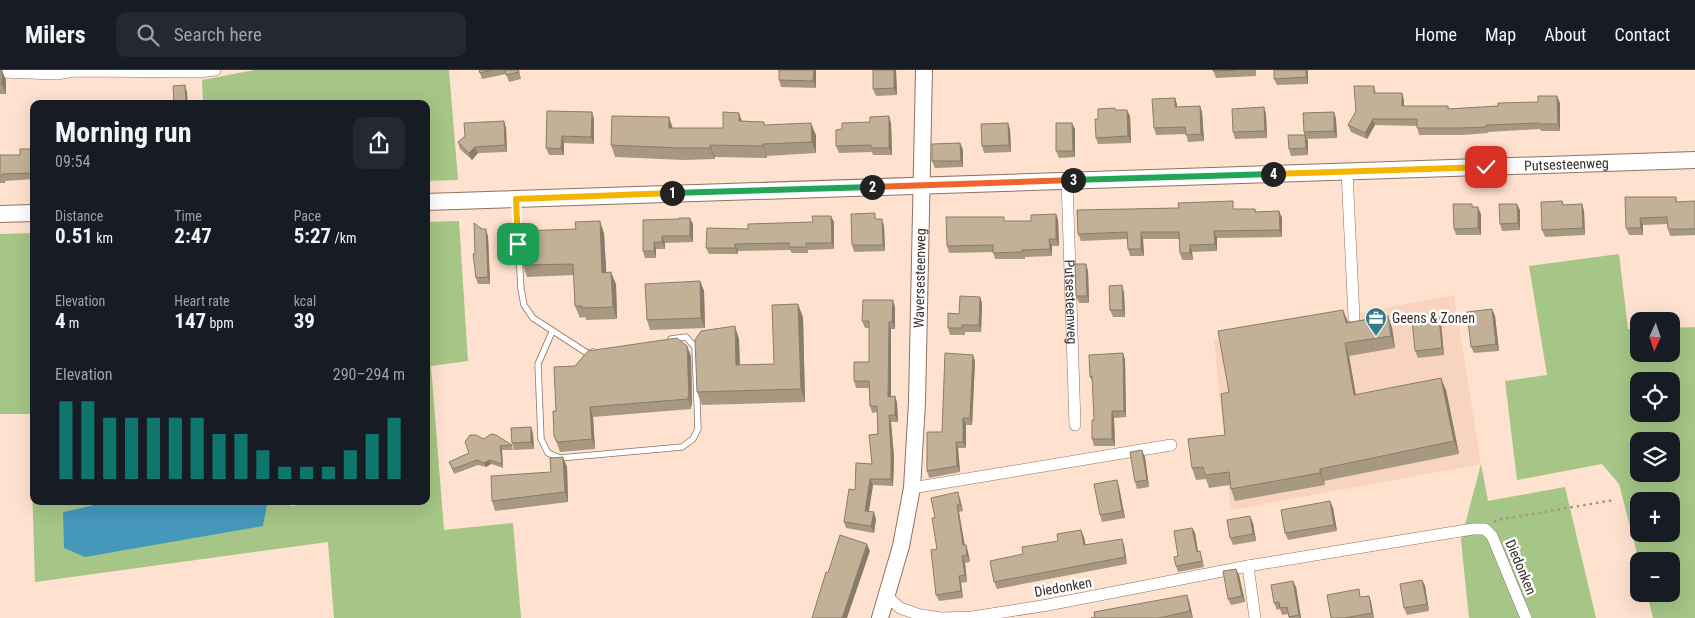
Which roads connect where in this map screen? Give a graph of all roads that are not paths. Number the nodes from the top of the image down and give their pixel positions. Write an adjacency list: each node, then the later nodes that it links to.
1 (215, 70): 3 (street)
2 (924, 70): 8 (main road, Waversesteenweg)
3 (74, 71): 4 (street)
4 (0, 72)
5 (1695, 160): 6 (main road, Putsesteenweg)
6 (1347, 172): 7 (main road, Putsesteenweg); 13 (street)
7 (1067, 180): 8 (main road, Putsesteenweg); 17 (street, Putsesteenweg)
8 (921, 185): 9 (main road, Putsesteenweg); 19 (main road, Waversesteenweg)
9 (516, 199): 10 (main road, Putsesteenweg); 14 (lane)
10 (430, 202)
11 (30, 213): 12 (main road)
12 (0, 214)
13 (1354, 318)
14 (552, 332): 15 (lane); 16 (lane)
15 (668, 340)
16 (596, 352)
17 (1076, 425)
18 (1171, 445): 19 (street)
19 (912, 488): 21 (main road, Waversesteenweg)
20 (1248, 566): 21 (street, Diedonken); 23 (street); 24 (street, Diedonken)
21 (887, 596): 22 (main road, Waversesteenweg)
22 (880, 618)
23 (1256, 618)
24 (1526, 618)

